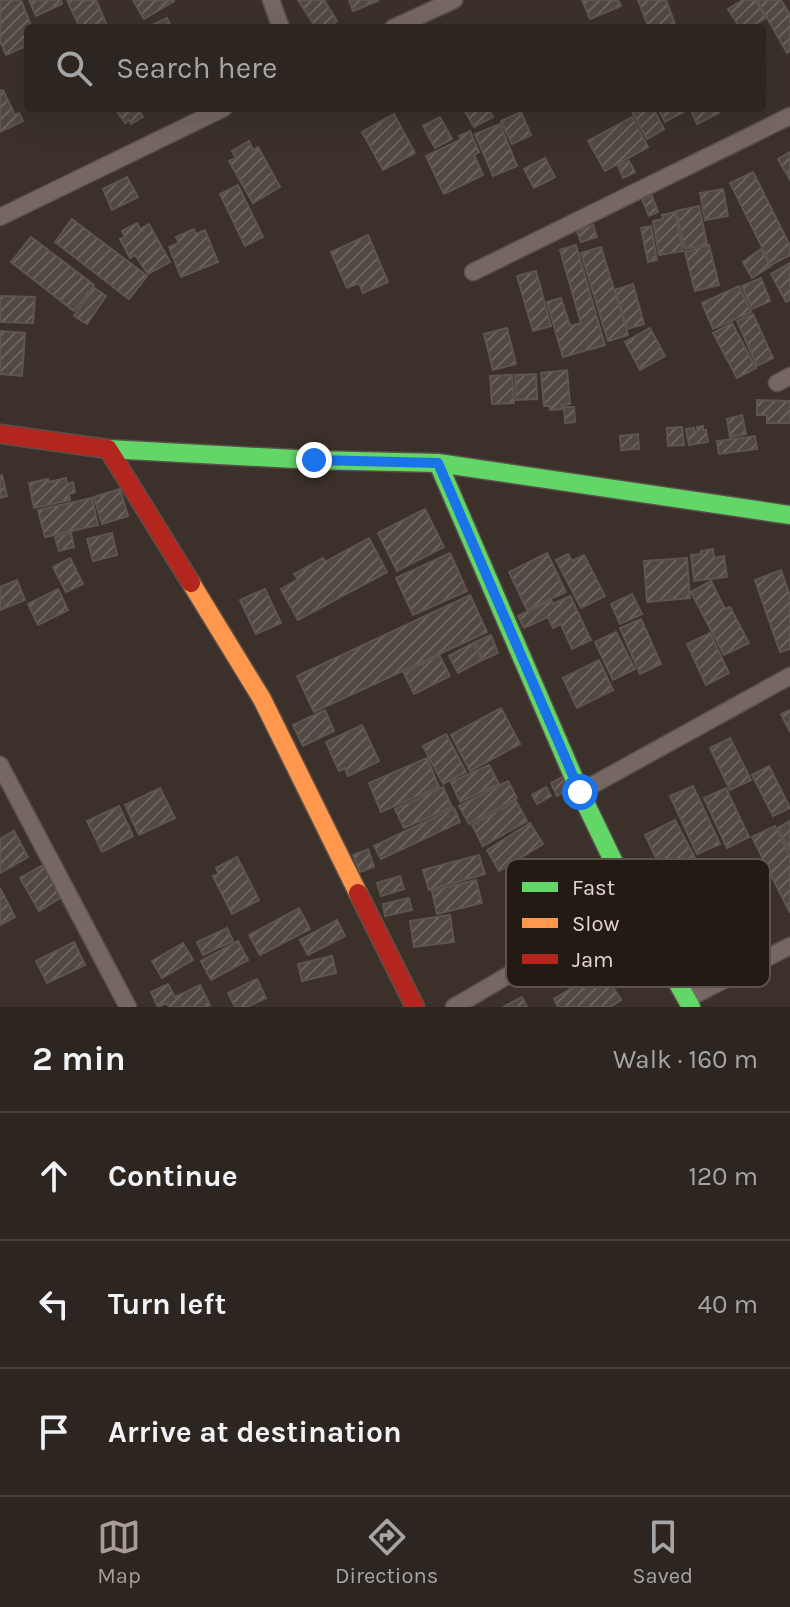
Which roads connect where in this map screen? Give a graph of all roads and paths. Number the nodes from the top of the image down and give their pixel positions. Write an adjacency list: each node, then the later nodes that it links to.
1 (271, 0): 3 (street)
2 (454, 0): 4 (street)
3 (280, 24)
4 (402, 24)
5 (216, 112): 7 (street)
6 (790, 116): 8 (street)
7 (0, 217)
8 (473, 272)
9 (0, 434): 10 (street)
10 (108, 449): 11 (street); 23 (street)
11 (438, 463): 12 (street); 15 (street)
12 (790, 515)
13 (790, 676): 15 (street)
14 (0, 765): 22 (street)
15 (580, 792): 16 (street)
16 (612, 859)
17 (790, 946): 18 (street)
18 (770, 957)
19 (506, 976): 24 (street)
20 (717, 987): 21 (street)
21 (689, 1003)
22 (128, 1007)
23 (415, 1007)
24 (454, 1007)

